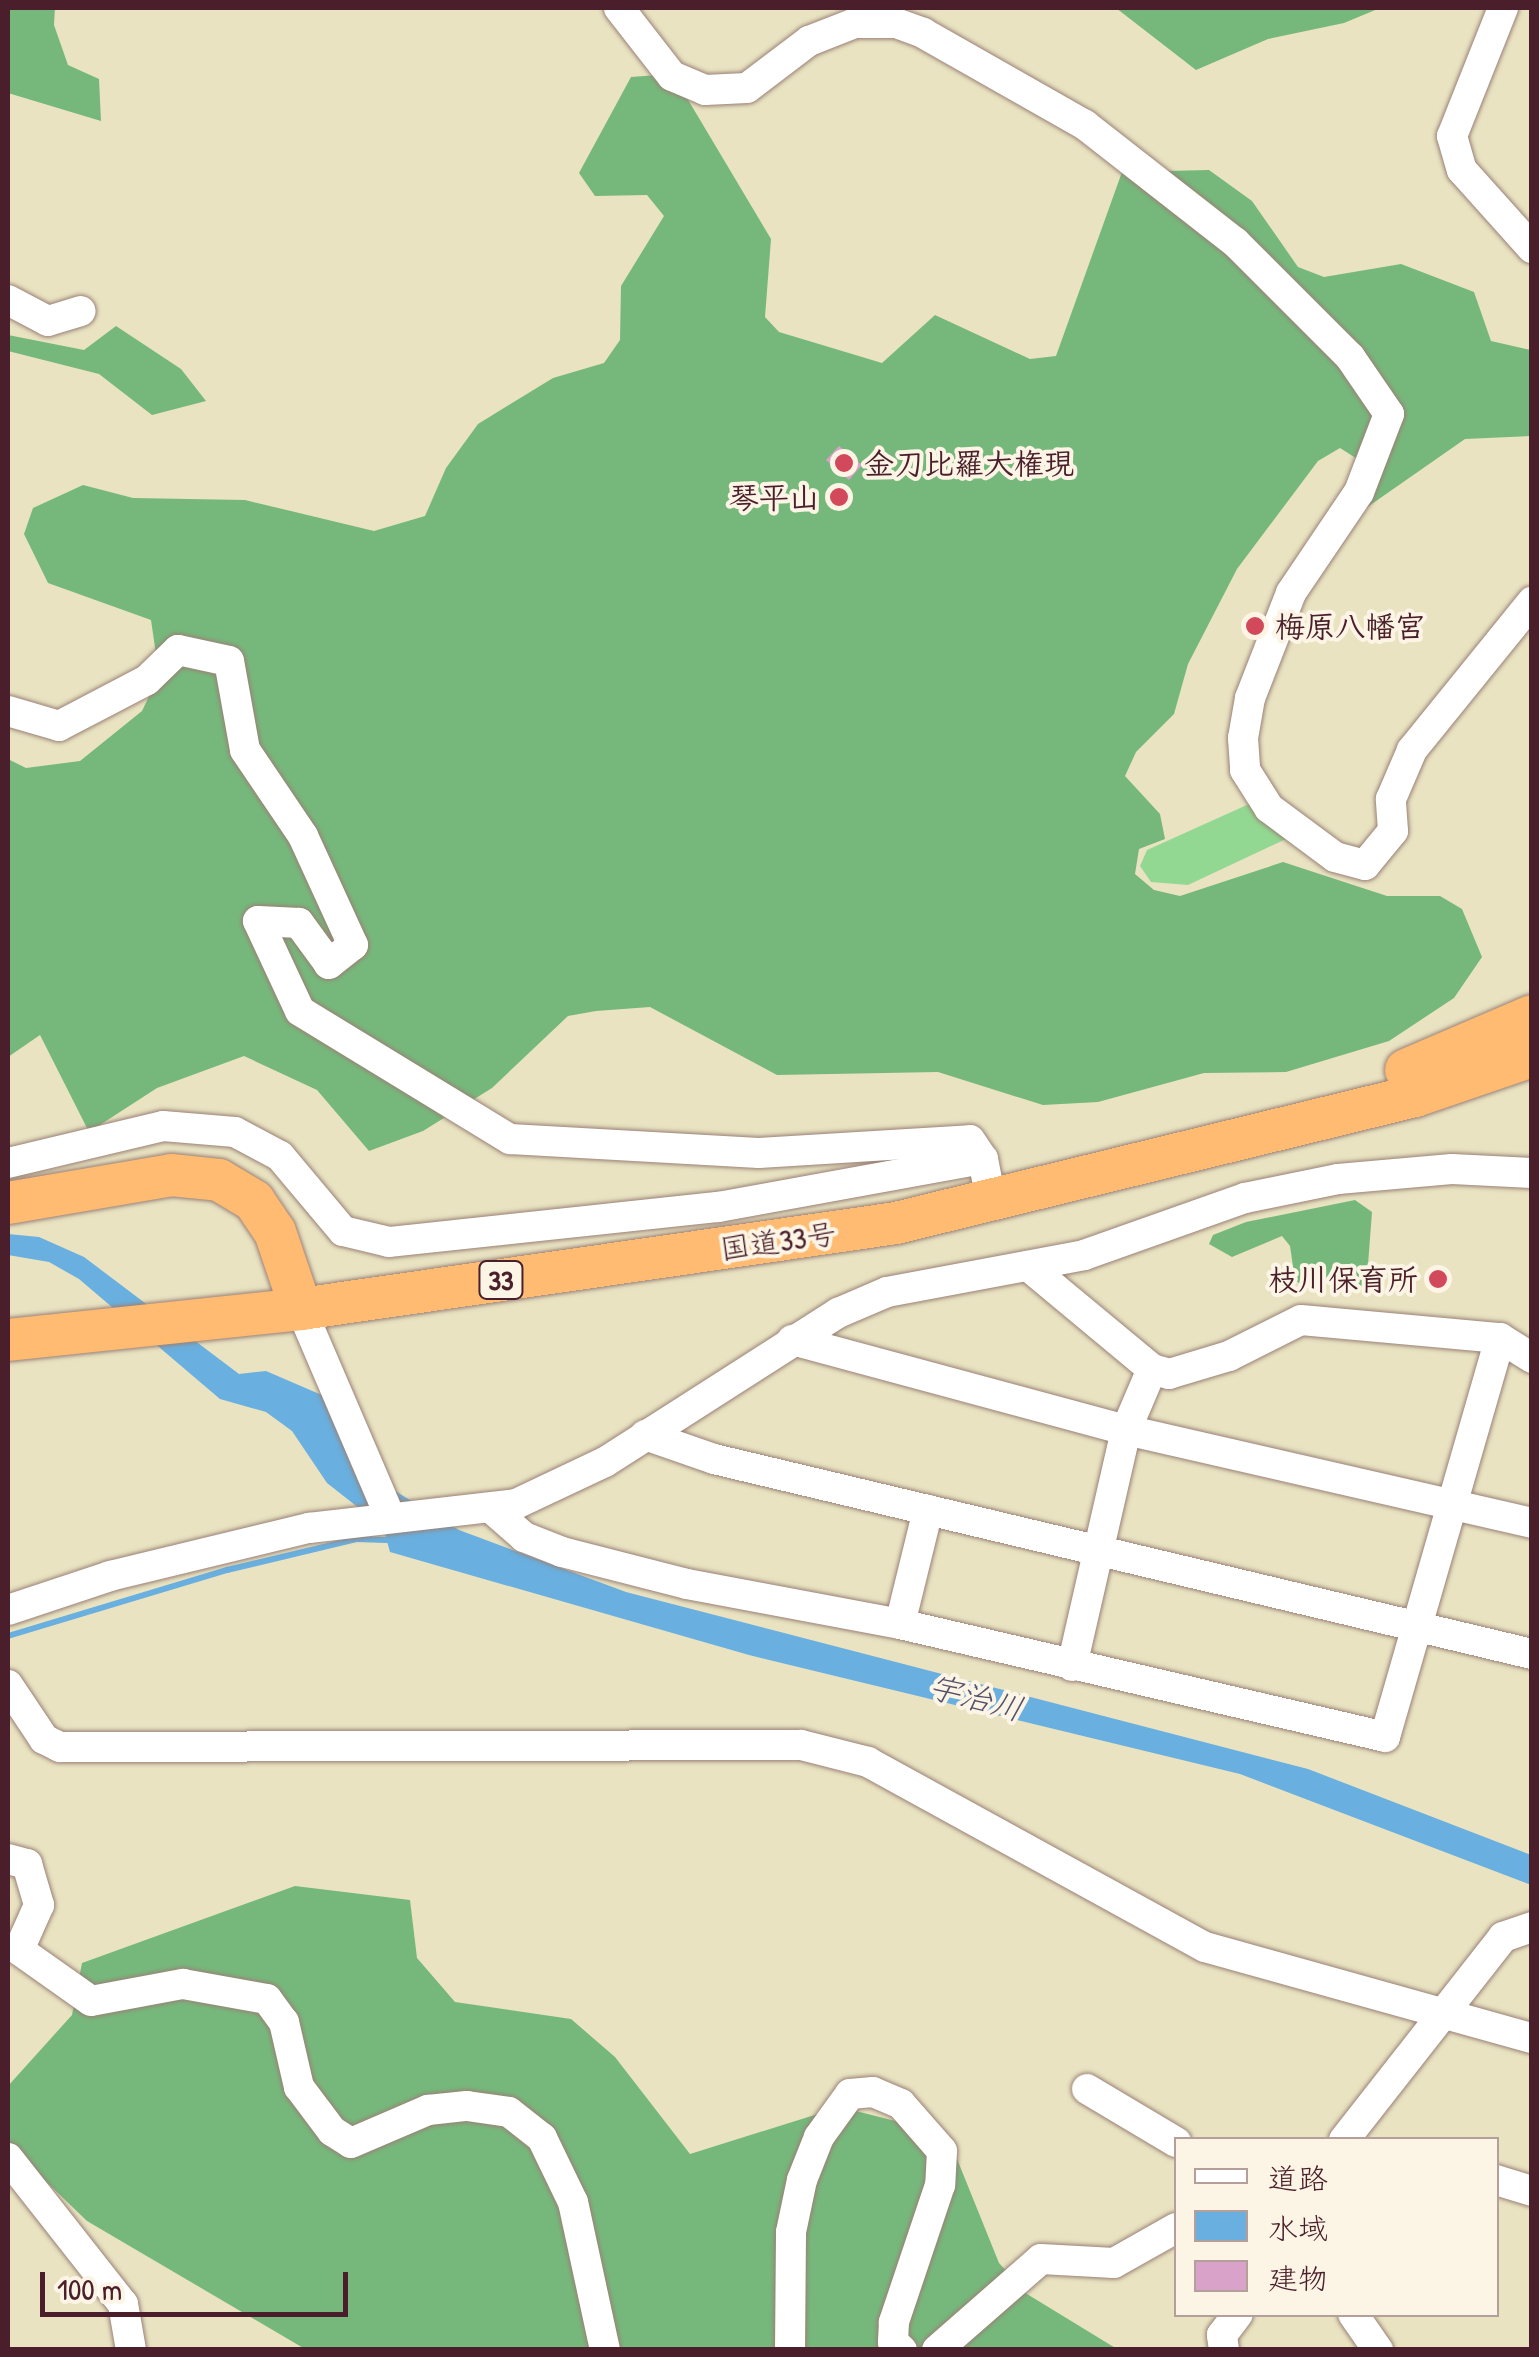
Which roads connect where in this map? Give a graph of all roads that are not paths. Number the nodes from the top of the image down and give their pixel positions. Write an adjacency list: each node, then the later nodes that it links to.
1 (618, 8): 6 (street)
2 (1503, 8): 3 (street)
3 (1532, 248)
4 (8, 300): 5 (street)
5 (80, 310)
6 (1532, 602)
7 (8, 711): 14 (street)
8 (1532, 1016): 14 (highway, 33)
9 (1532, 1056): 11 (highway, 国道33号 / 33)
10 (1532, 1072): 11 (highway, 33)
11 (1415, 1096): 14 (highway, 国道33号 / 33)
12 (8, 1164): 14 (street)
13 (1532, 1173): 16 (street)
14 (987, 1180): 17 (highway, 国道33号 / 33)
15 (8, 1203): 17 (highway)
16 (1028, 1266): 20 (street); 22 (street)
17 (301, 1309): 19 (highway, 国道33号 / 33); 28 (street)
18 (1500, 1338): 21 (street); 22 (street); 25 (street)
19 (8, 1340)
20 (792, 1340): 23 (street); 24 (street)
21 (1532, 1358)
22 (1152, 1368): 23 (street)
23 (1126, 1430): 25 (street); 30 (street)
24 (646, 1435): 26 (street); 27 (street)
25 (1452, 1504): 29 (street); 33 (street)
26 (492, 1509): 28 (street); 32 (street)
27 (928, 1510): 30 (street); 32 (street)
28 (389, 1514): 31 (street)
29 (1532, 1523)
30 (1099, 1548): 33 (street); 35 (street)
31 (8, 1610)
32 (900, 1624): 35 (street)
33 (1415, 1624): 34 (street); 35 (street)
34 (1532, 1654)
35 (1072, 1666)
36 (8, 1685): 39 (street)
37 (8, 1859): 51 (street)
38 (1532, 1927): 39 (street)
39 (1440, 2016): 40 (street); 42 (street)
40 (1532, 2038)
41 (1087, 2089): 43 (street)
42 (1354, 2137)
43 (1174, 2141)
44 (8, 2158): 50 (street)
45 (1499, 2181): 46 (street)
46 (1532, 2191)
47 (1174, 2229): 54 (street)
48 (1236, 2317): 55 (street)
49 (1356, 2317): 56 (street)
50 (130, 2350)
51 (606, 2350)
52 (790, 2350): 53 (street)
53 (902, 2350)
54 (937, 2350)
55 (1224, 2350)
56 (1378, 2350)

